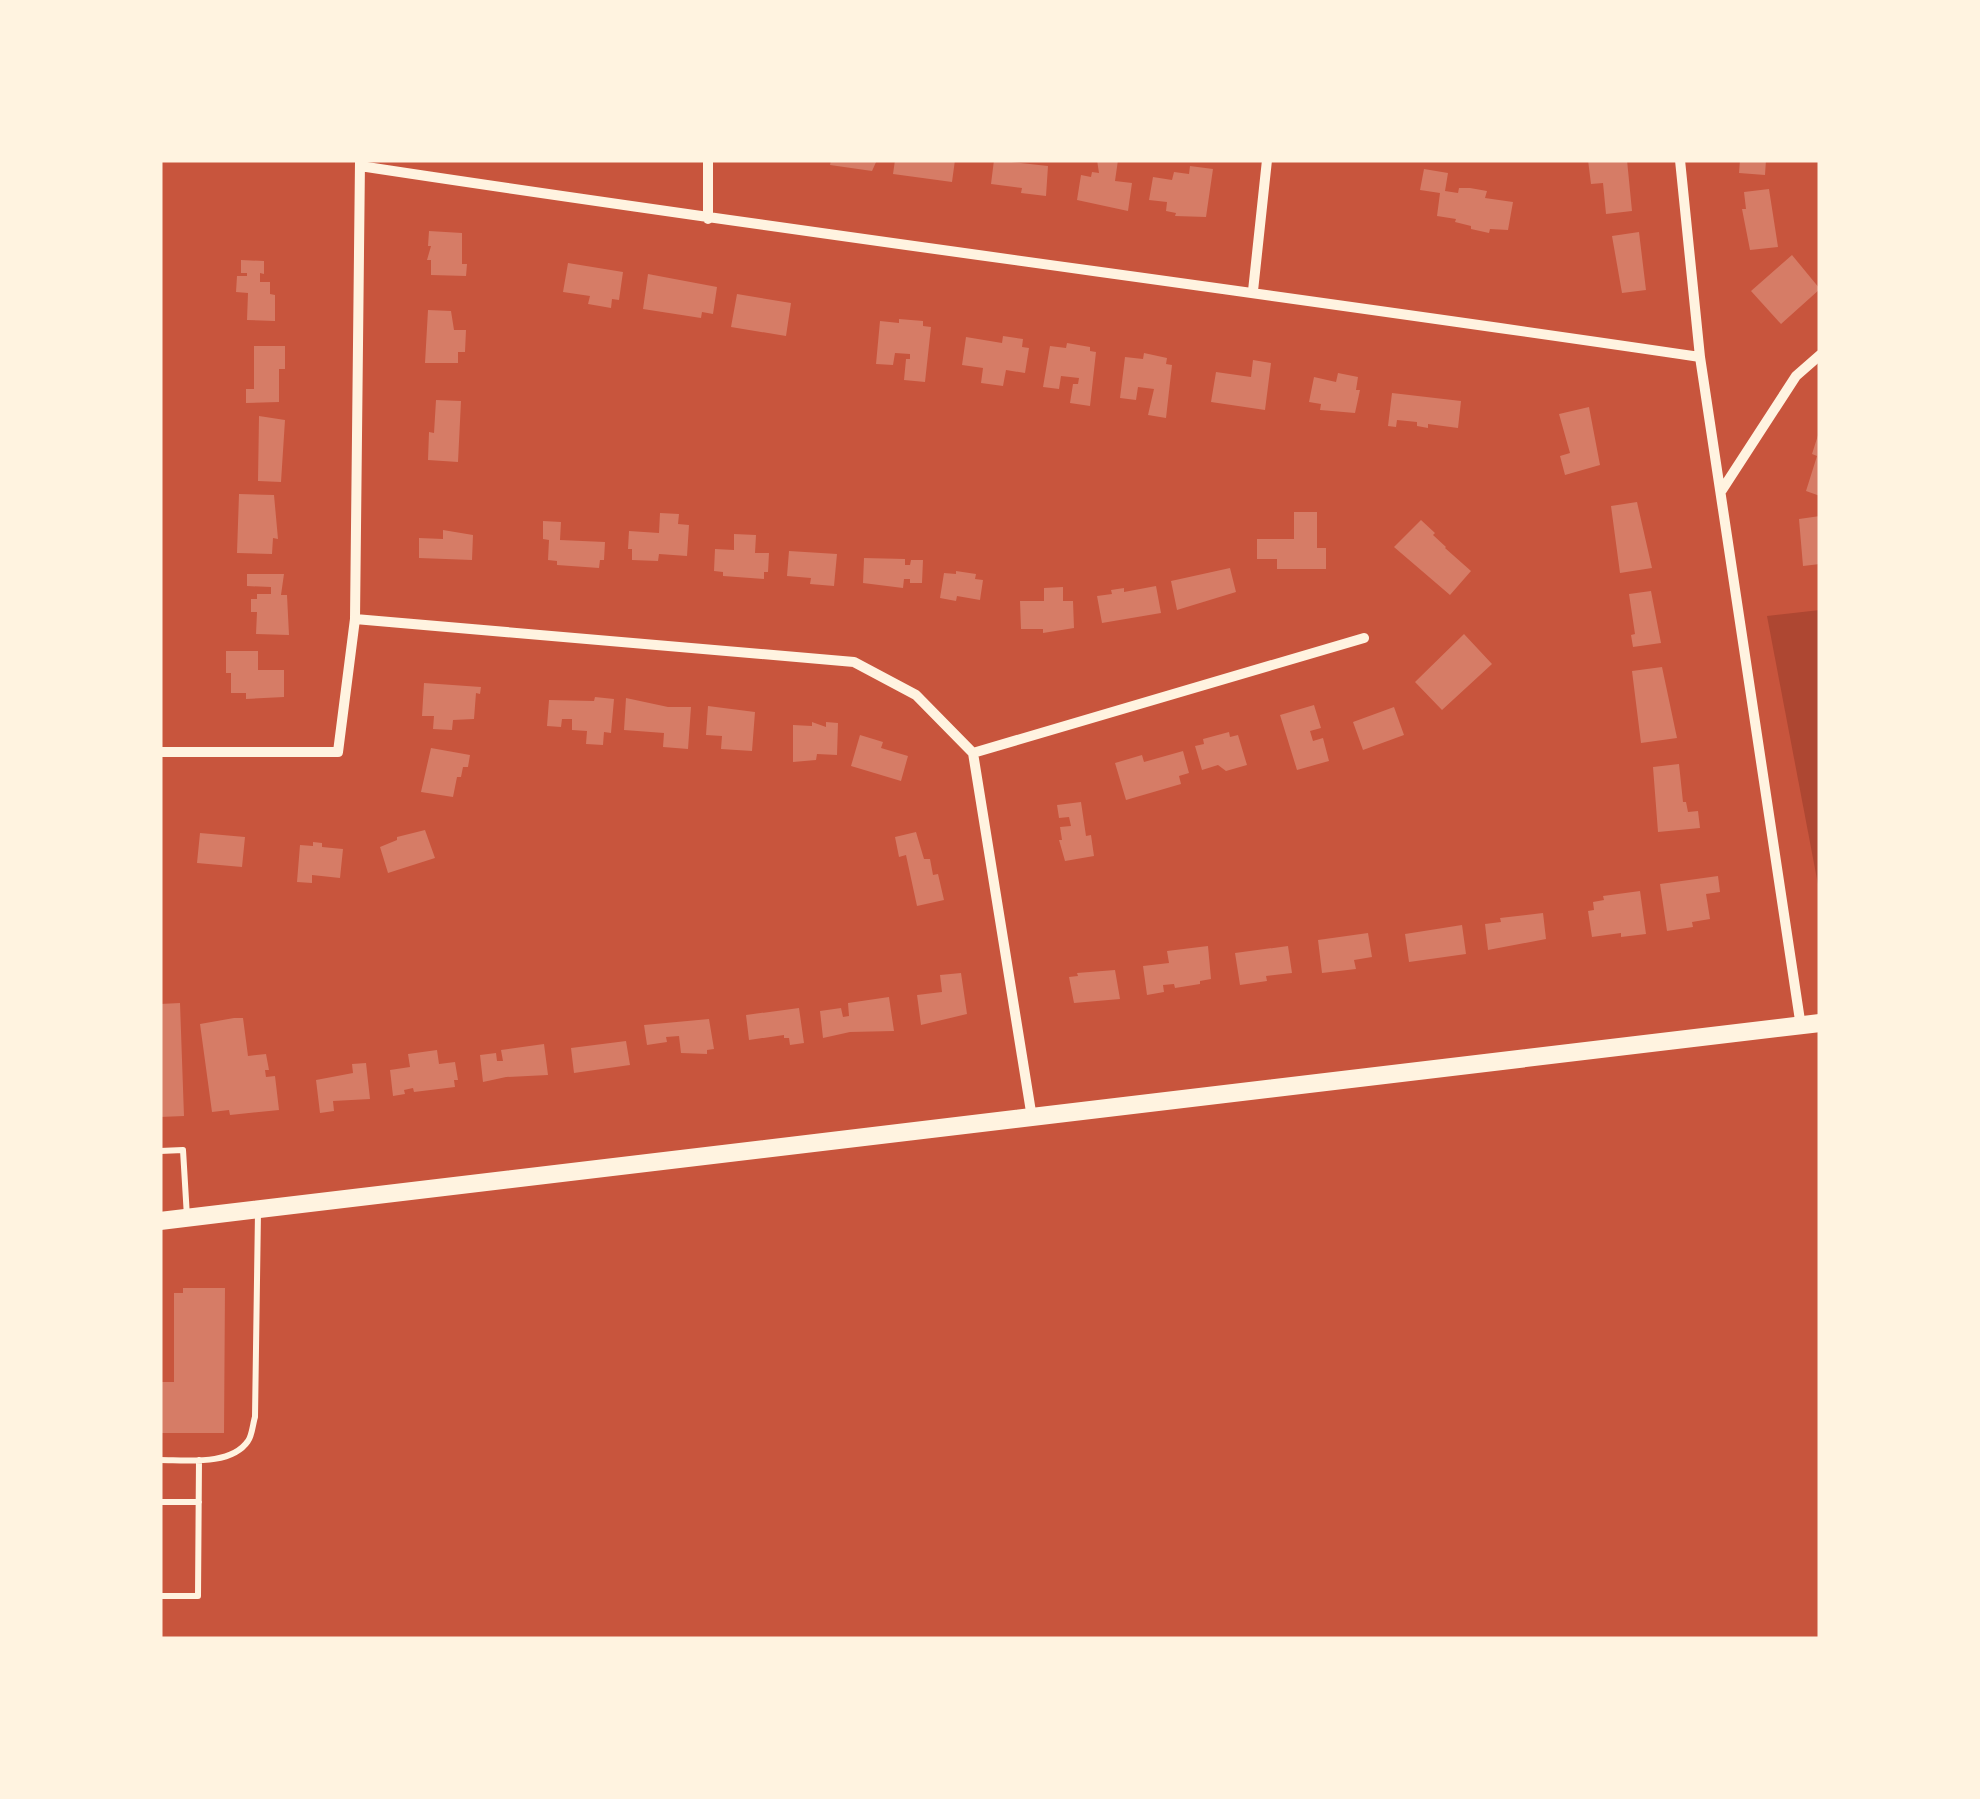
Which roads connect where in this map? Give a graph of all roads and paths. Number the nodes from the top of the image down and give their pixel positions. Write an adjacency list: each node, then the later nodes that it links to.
1 (708, 160): 5 (street)
2 (1267, 160): 6 (street)
3 (1680, 160): 8 (street)
4 (360, 163): 5 (street); 10 (street)
5 (708, 219): 6 (street)
6 (1254, 291): 8 (street)
7 (1820, 355): 9 (street)
8 (1700, 357): 9 (street)
9 (1722, 490): 14 (street)
10 (355, 619): 12 (street); 13 (street)
11 (1364, 638): 13 (street)
12 (160, 752)
13 (973, 752): 15 (street)
14 (1814, 1026): 15 (main road)
15 (1032, 1118): 17 (main road)
16 (160, 1150): 18 (lane)
17 (258, 1210): 18 (main road); 21 (lane)
18 (187, 1218): 19 (main road)
19 (160, 1221)
20 (160, 1460): 21 (lane)
21 (200, 1460): 23 (lane)
22 (160, 1502): 23 (lane)
23 (200, 1502): 24 (lane)
24 (160, 1596)

